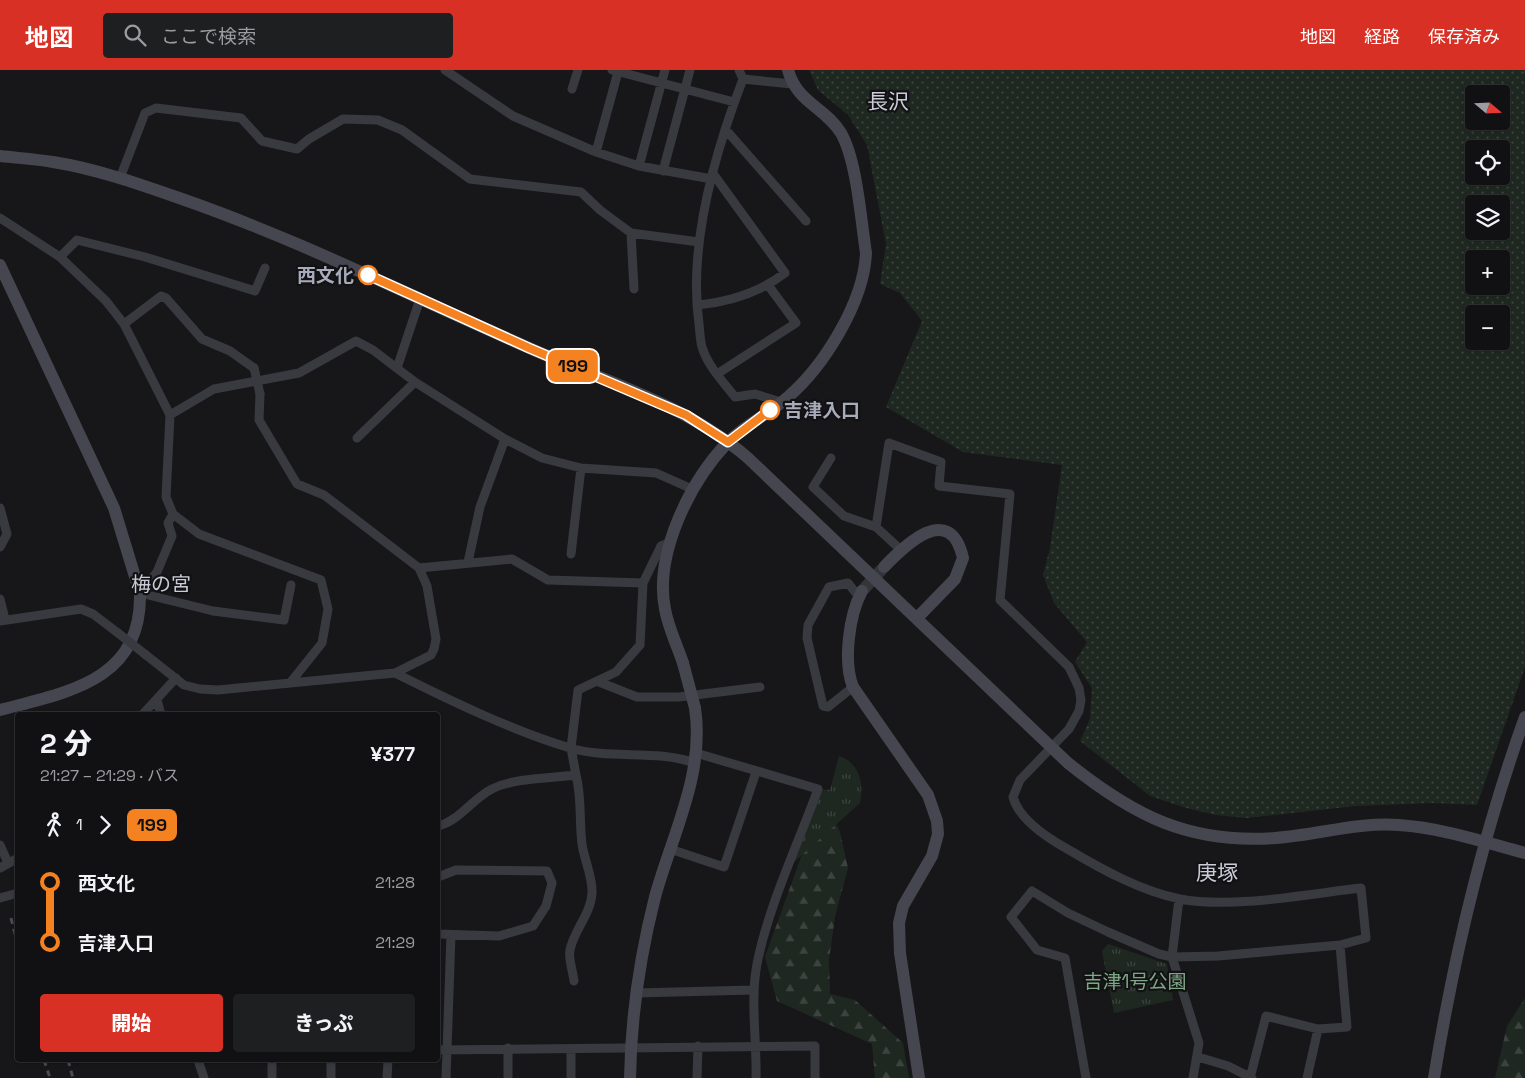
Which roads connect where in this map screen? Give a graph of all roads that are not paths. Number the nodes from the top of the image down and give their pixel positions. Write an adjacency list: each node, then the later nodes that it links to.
1 (445, 70): 15 (street)
2 (578, 70): 11 (street)
3 (664, 70): 9 (street)
4 (690, 70): 12 (street)
5 (739, 70): 8 (street)
6 (788, 70): 10 (street)
7 (615, 71): 9 (street); 15 (street)
8 (743, 79): 10 (street); 13 (street)
9 (661, 82): 12 (street); 17 (street)
10 (792, 84): 36 (street)
11 (572, 89)
12 (685, 90): 13 (street); 18 (street)
13 (734, 102): 14 (street)
14 (726, 130): 19 (street); 22 (street)
15 (596, 152): 17 (street)
16 (0, 156): 20 (street)
17 (639, 166): 18 (street)
18 (663, 171): 19 (street)
19 (713, 177): 24 (street); 28 (street)
20 (120, 178): 23 (street); 30 (street)
21 (0, 218): 25 (street)
22 (806, 221)
23 (631, 233): 24 (street); 29 (street)
24 (699, 242): 31 (street)
25 (60, 257): 27 (street); 32 (street)
26 (0, 265): 56 (street)
27 (264, 268)
28 (768, 285): 31 (street); 34 (street)
29 (634, 289)
30 (420, 299): 33 (street); 40 (street)
31 (696, 305): 34 (street)
32 (124, 324): 37 (street); 53 (street, bridge)
33 (397, 368): 35 (street); 37 (street)
34 (717, 374): 36 (street)
35 (415, 382): 38 (street); 39 (street)
36 (781, 402): 40 (street)
37 (170, 416): 45 (street)
38 (357, 438)
39 (505, 439): 42 (street); 51 (street)
40 (728, 442): 43 (street); 59 (street)
41 (831, 458): 46 (street)
42 (581, 468): 43 (street); 50 (street)
43 (692, 489): 47 (street)
44 (0, 508): 48 (street)
45 (173, 514): 56 (street); 64 (street)
46 (876, 527): 49 (street); 73 (street)
47 (671, 542): 54 (street); 74 (street, bridge)
48 (0, 547)
49 (901, 550): 52 (street); 59 (street)
50 (571, 554)
51 (468, 562): 53 (street); 54 (street)
52 (884, 567)
53 (419, 568): 61 (street)
54 (643, 583): 63 (street)
55 (291, 585): 56 (street)
56 (140, 592): 68 (street)
57 (861, 594): 66 (street); 66 (street)
58 (0, 599): 60 (street)
59 (917, 618): 73 (street)
60 (2, 620): 62 (street, bridge)
61 (395, 672): 64 (street); 72 (street)
62 (176, 678): 64 (street); 67 (street)
63 (599, 682): 65 (street); 72 (street)
64 (290, 683)
65 (760, 687)
66 (853, 687): 117 (street)
67 (157, 700): 69 (street); 70 (street)
68 (0, 710)
69 (145, 712)
70 (160, 712)
71 (1525, 717): 78 (street)
72 (571, 748): 74 (street); 76 (street)
73 (1051, 748): 78 (street); 86 (street)
74 (696, 758): 75 (street); 80 (street)
75 (756, 772): 80 (street); 92 (street)
76 (576, 775): 77 (street); 91 (street)
77 (440, 825)
78 (1484, 841): 81 (street); 122 (street)
79 (0, 845): 82 (street)
80 (670, 850): 93 (street)
81 (1525, 853)
82 (4, 865)
83 (440, 876): 88 (street)
84 (15, 893): 85 (street)
85 (0, 898)
86 (1180, 899): 89 (street); 90 (street)
87 (440, 934): 88 (street)
88 (451, 935): 99 (street)
89 (1340, 945): 90 (street); 94 (street)
90 (1172, 956): 101 (street); 118 (street)
91 (574, 980)
92 (754, 990): 93 (street); 96 (street)
93 (636, 993): 97 (street)
94 (1318, 1029): 120 (street); 121 (street)
95 (698, 1046): 96 (street); 97 (street); 114 (street)
96 (756, 1046): 115 (street); 116 (street)
97 (630, 1047): 100 (street); 113 (street)
98 (508, 1048): 99 (street); 100 (street); 111 (street)
99 (442, 1050): 110 (street)
100 (571, 1050): 112 (street)
101 (1198, 1057): 119 (street); 120 (street)
102 (199, 1062): 106 (street)
103 (272, 1062): 107 (street)
104 (331, 1062): 108 (street)
105 (388, 1062): 109 (street)
106 (204, 1078)
107 (272, 1078)
108 (330, 1078)
109 (388, 1078)
110 (446, 1078)
111 (508, 1078)
112 (571, 1078)
113 (630, 1078)
114 (697, 1078)
115 (756, 1078)
116 (815, 1078)
117 (919, 1078)
118 (1086, 1078)
119 (1193, 1078)
120 (1251, 1078)
121 (1307, 1078)
122 (1434, 1078)

